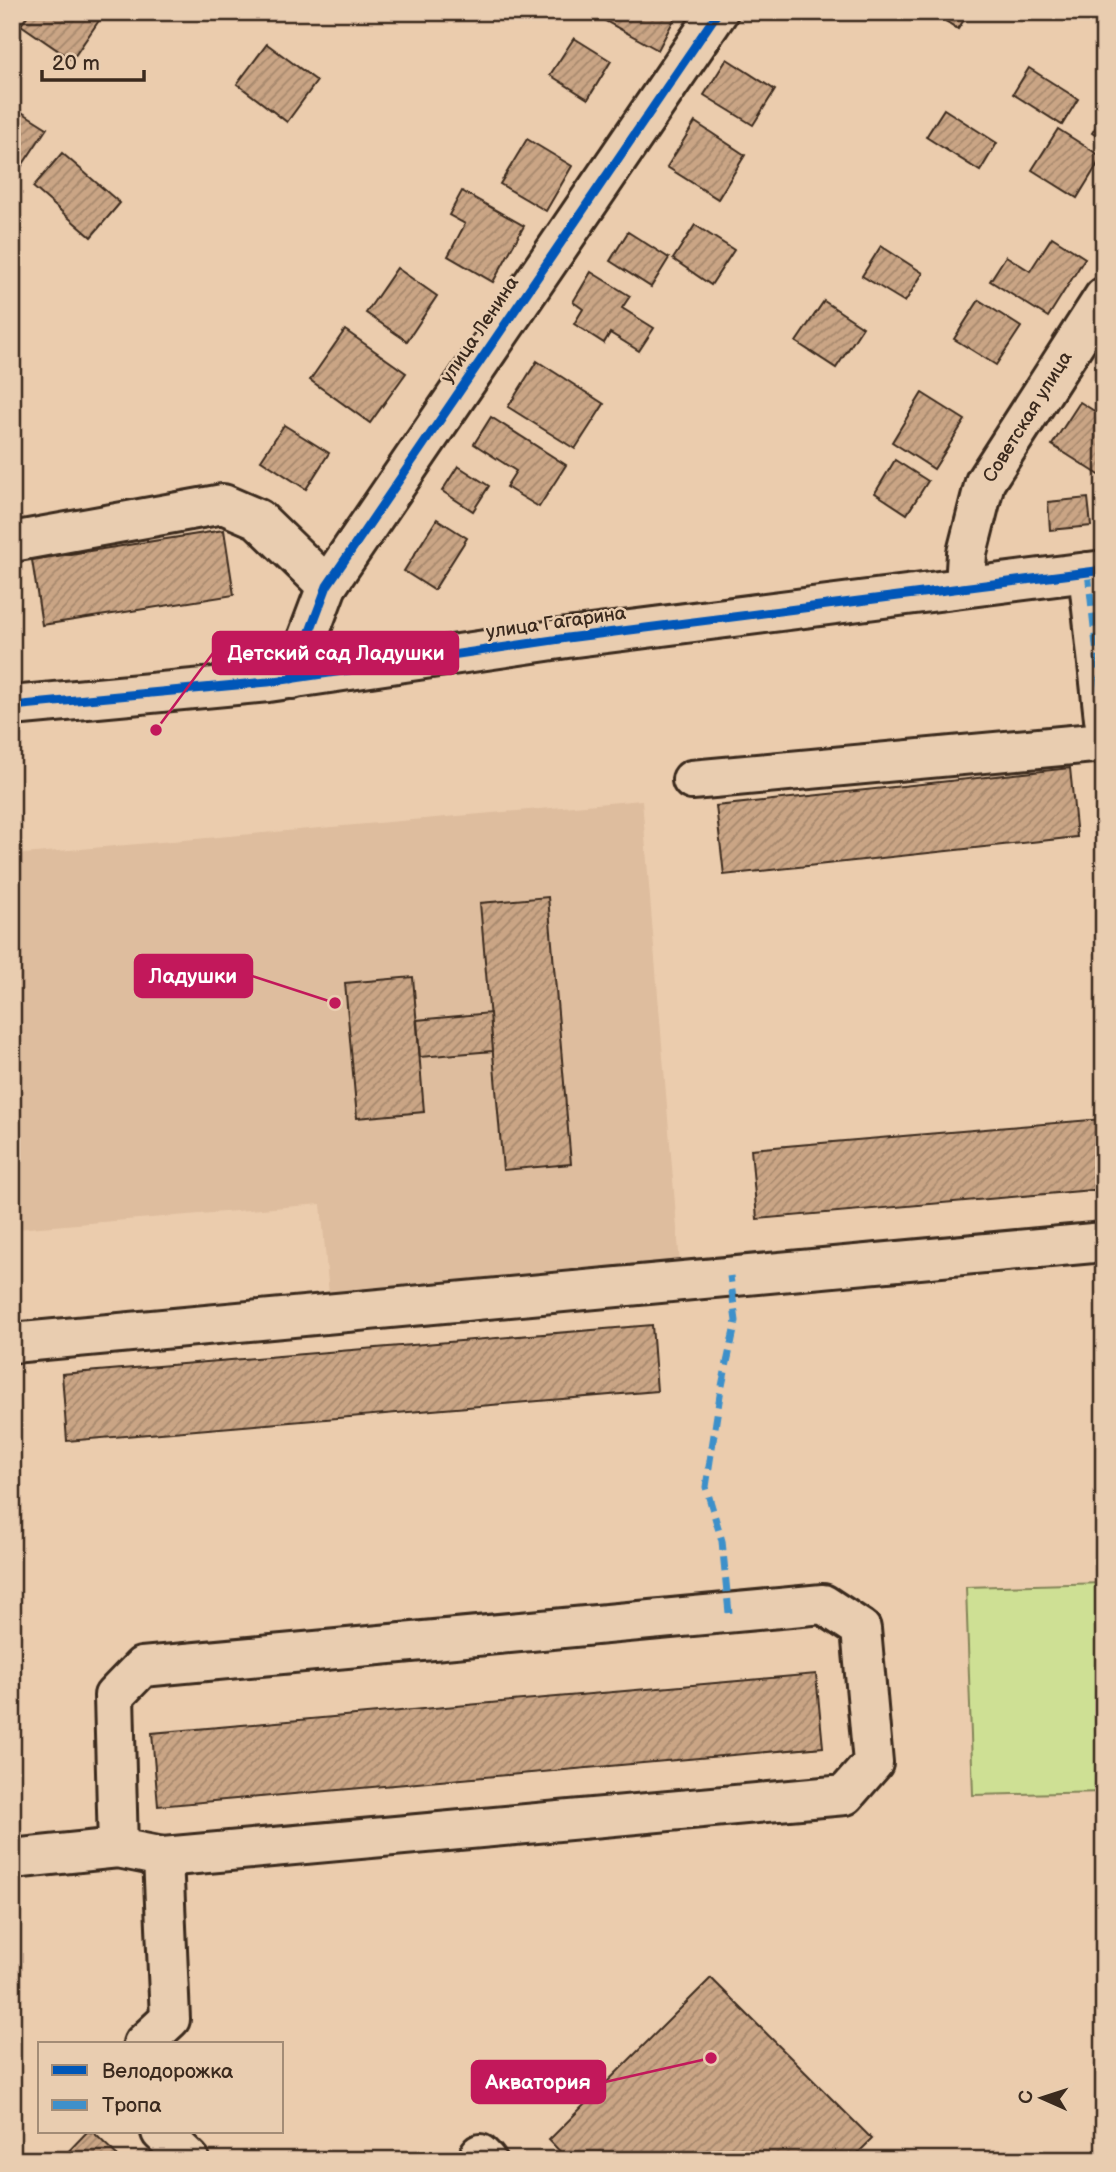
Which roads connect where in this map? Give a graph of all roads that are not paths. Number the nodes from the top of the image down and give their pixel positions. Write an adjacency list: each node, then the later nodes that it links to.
1 (718, 12): 5 (street, улица Ленина)
2 (1104, 297): 6 (street, Советская улица)
3 (12, 542): 5 (street)
4 (1096, 571): 6 (street, улица Гагарина); 9 (street)
5 (327, 586): 7 (street, улица Ленина)
6 (965, 587): 7 (street, улица Гагарина)
7 (292, 679): 8 (street, улица Гагарина)
8 (12, 706)
9 (1104, 719)
10 (1104, 742): 11 (street)
11 (692, 780)
12 (1104, 1242): 13 (street)
13 (12, 1343)
14 (118, 1848): 15 (street); 15 (street); 16 (street)
15 (163, 1857): 17 (street)
16 (12, 1859)
17 (145, 2042)
18 (163, 2134): 19 (street)
19 (190, 2160)

